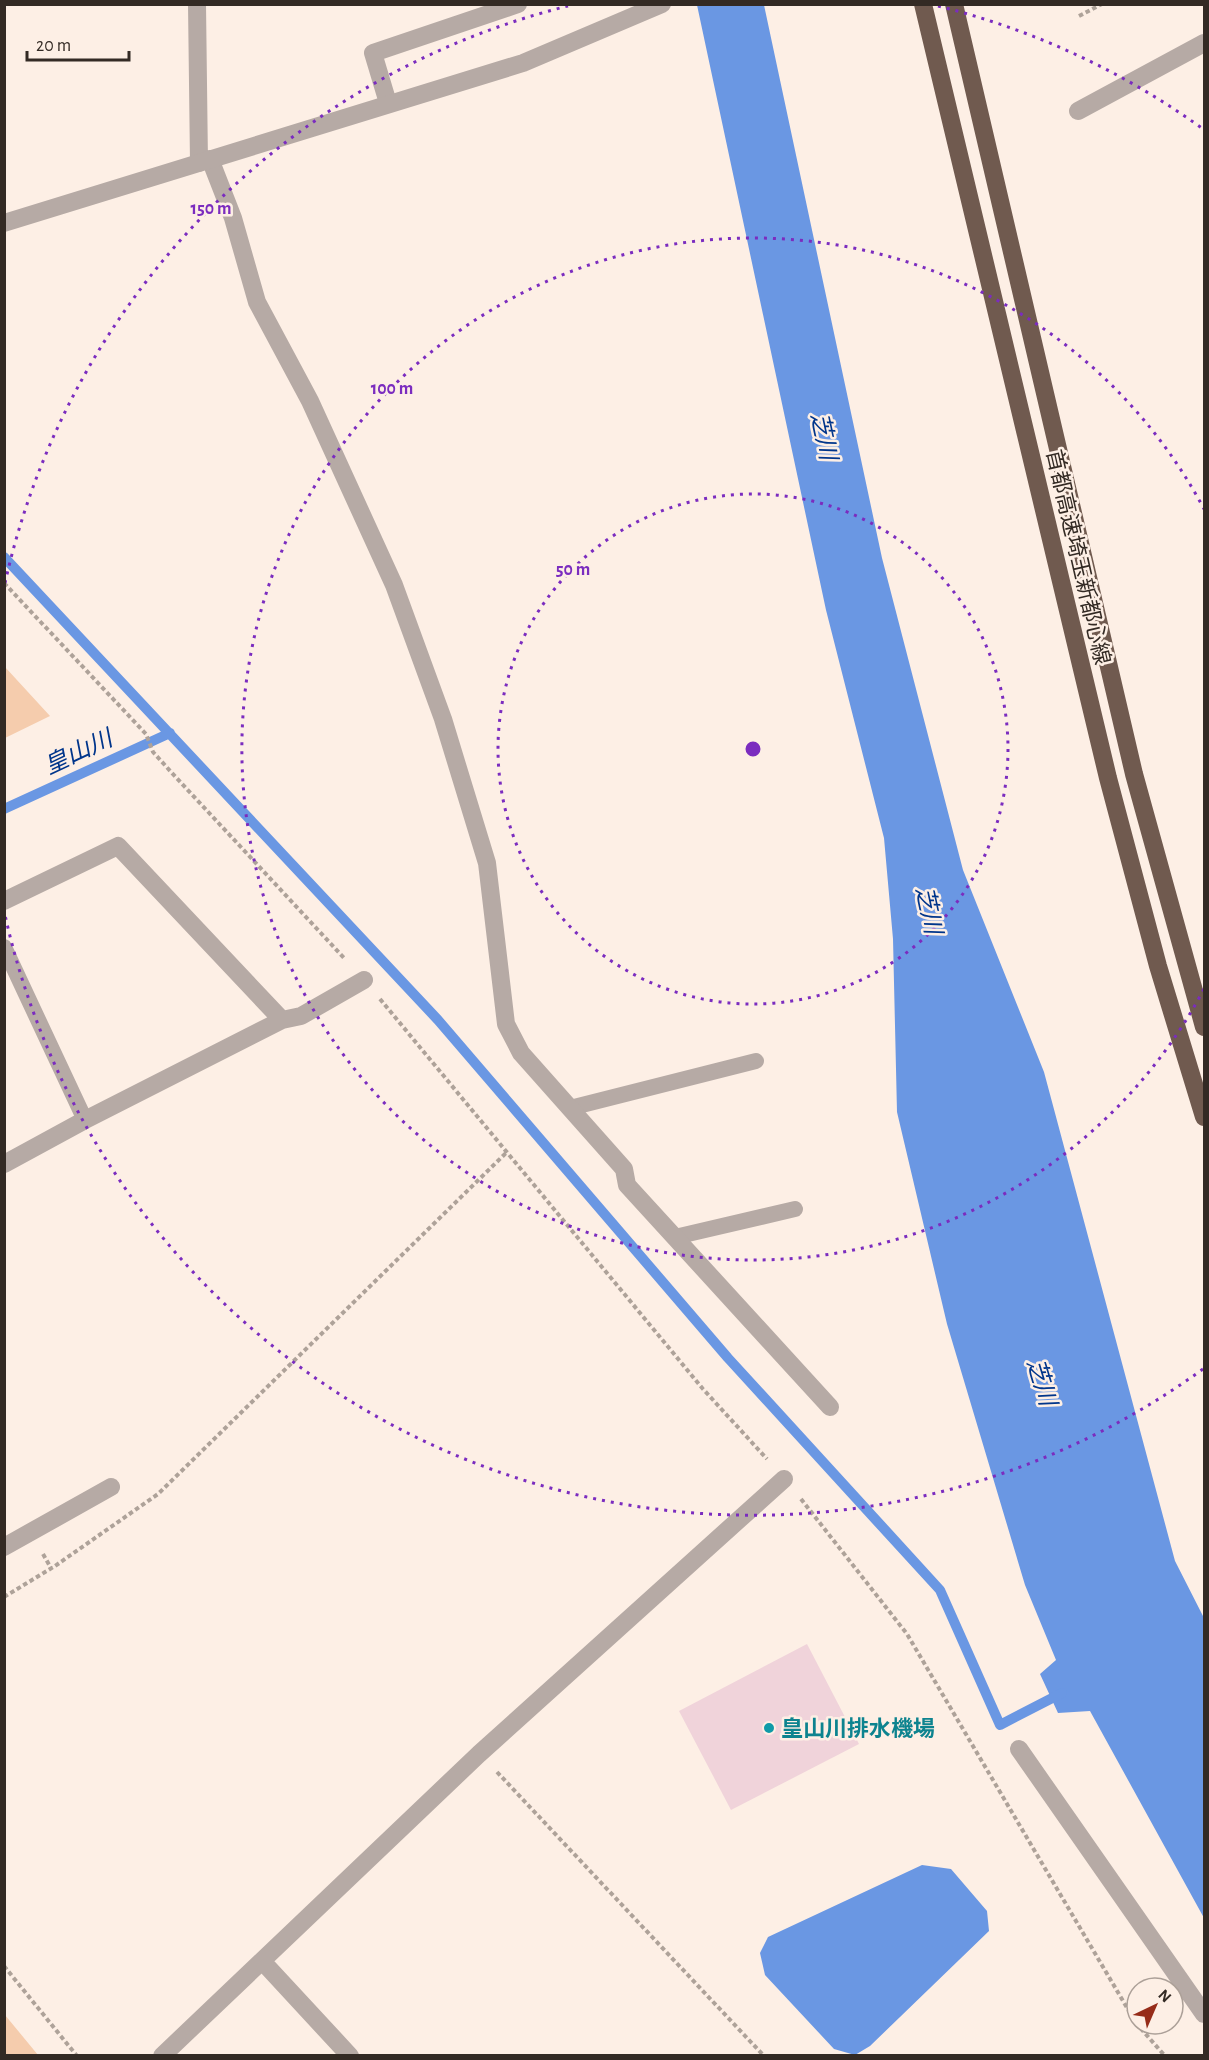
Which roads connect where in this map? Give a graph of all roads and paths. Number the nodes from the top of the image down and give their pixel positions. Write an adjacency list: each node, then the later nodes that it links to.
1 (197, 4): 11 (street)
2 (518, 4): 9 (street)
3 (662, 4): 9 (street)
4 (923, 4): 21 (highway, 首都高速埼玉新都心線)
5 (954, 4): 18 (highway, 首都高速埼玉新都心線)
6 (1102, 4): 7 (path)
7 (1079, 16)
8 (1204, 43): 10 (street)
9 (388, 103): 11 (street)
10 (1078, 111)
11 (204, 161): 12 (street); 20 (street)
12 (4, 223)
13 (4, 583): 16 (path)
14 (4, 901): 17 (street)
15 (4, 947): 22 (lane)
16 (364, 980): 17 (street)
17 (282, 1020): 22 (street)
18 (1204, 1027)
19 (756, 1061): 20 (lane)
20 (570, 1108): 26 (street)
21 (1204, 1117)
22 (85, 1120): 24 (street)
23 (506, 1153): 31 (path)
24 (4, 1164)
25 (795, 1209): 26 (lane)
26 (675, 1237): 27 (street)
27 (830, 1407)
28 (784, 1479): 33 (street)
29 (111, 1487): 30 (street)
30 (4, 1546)
31 (4, 1597)
32 (1019, 1749): 36 (street)
33 (480, 1754): 34 (street); 40 (path)
34 (263, 1962): 38 (street); 39 (street)
35 (4, 1966): 37 (path)
36 (1204, 2014)
37 (77, 2055)
38 (162, 2055)
39 (350, 2055)
40 (764, 2055)

